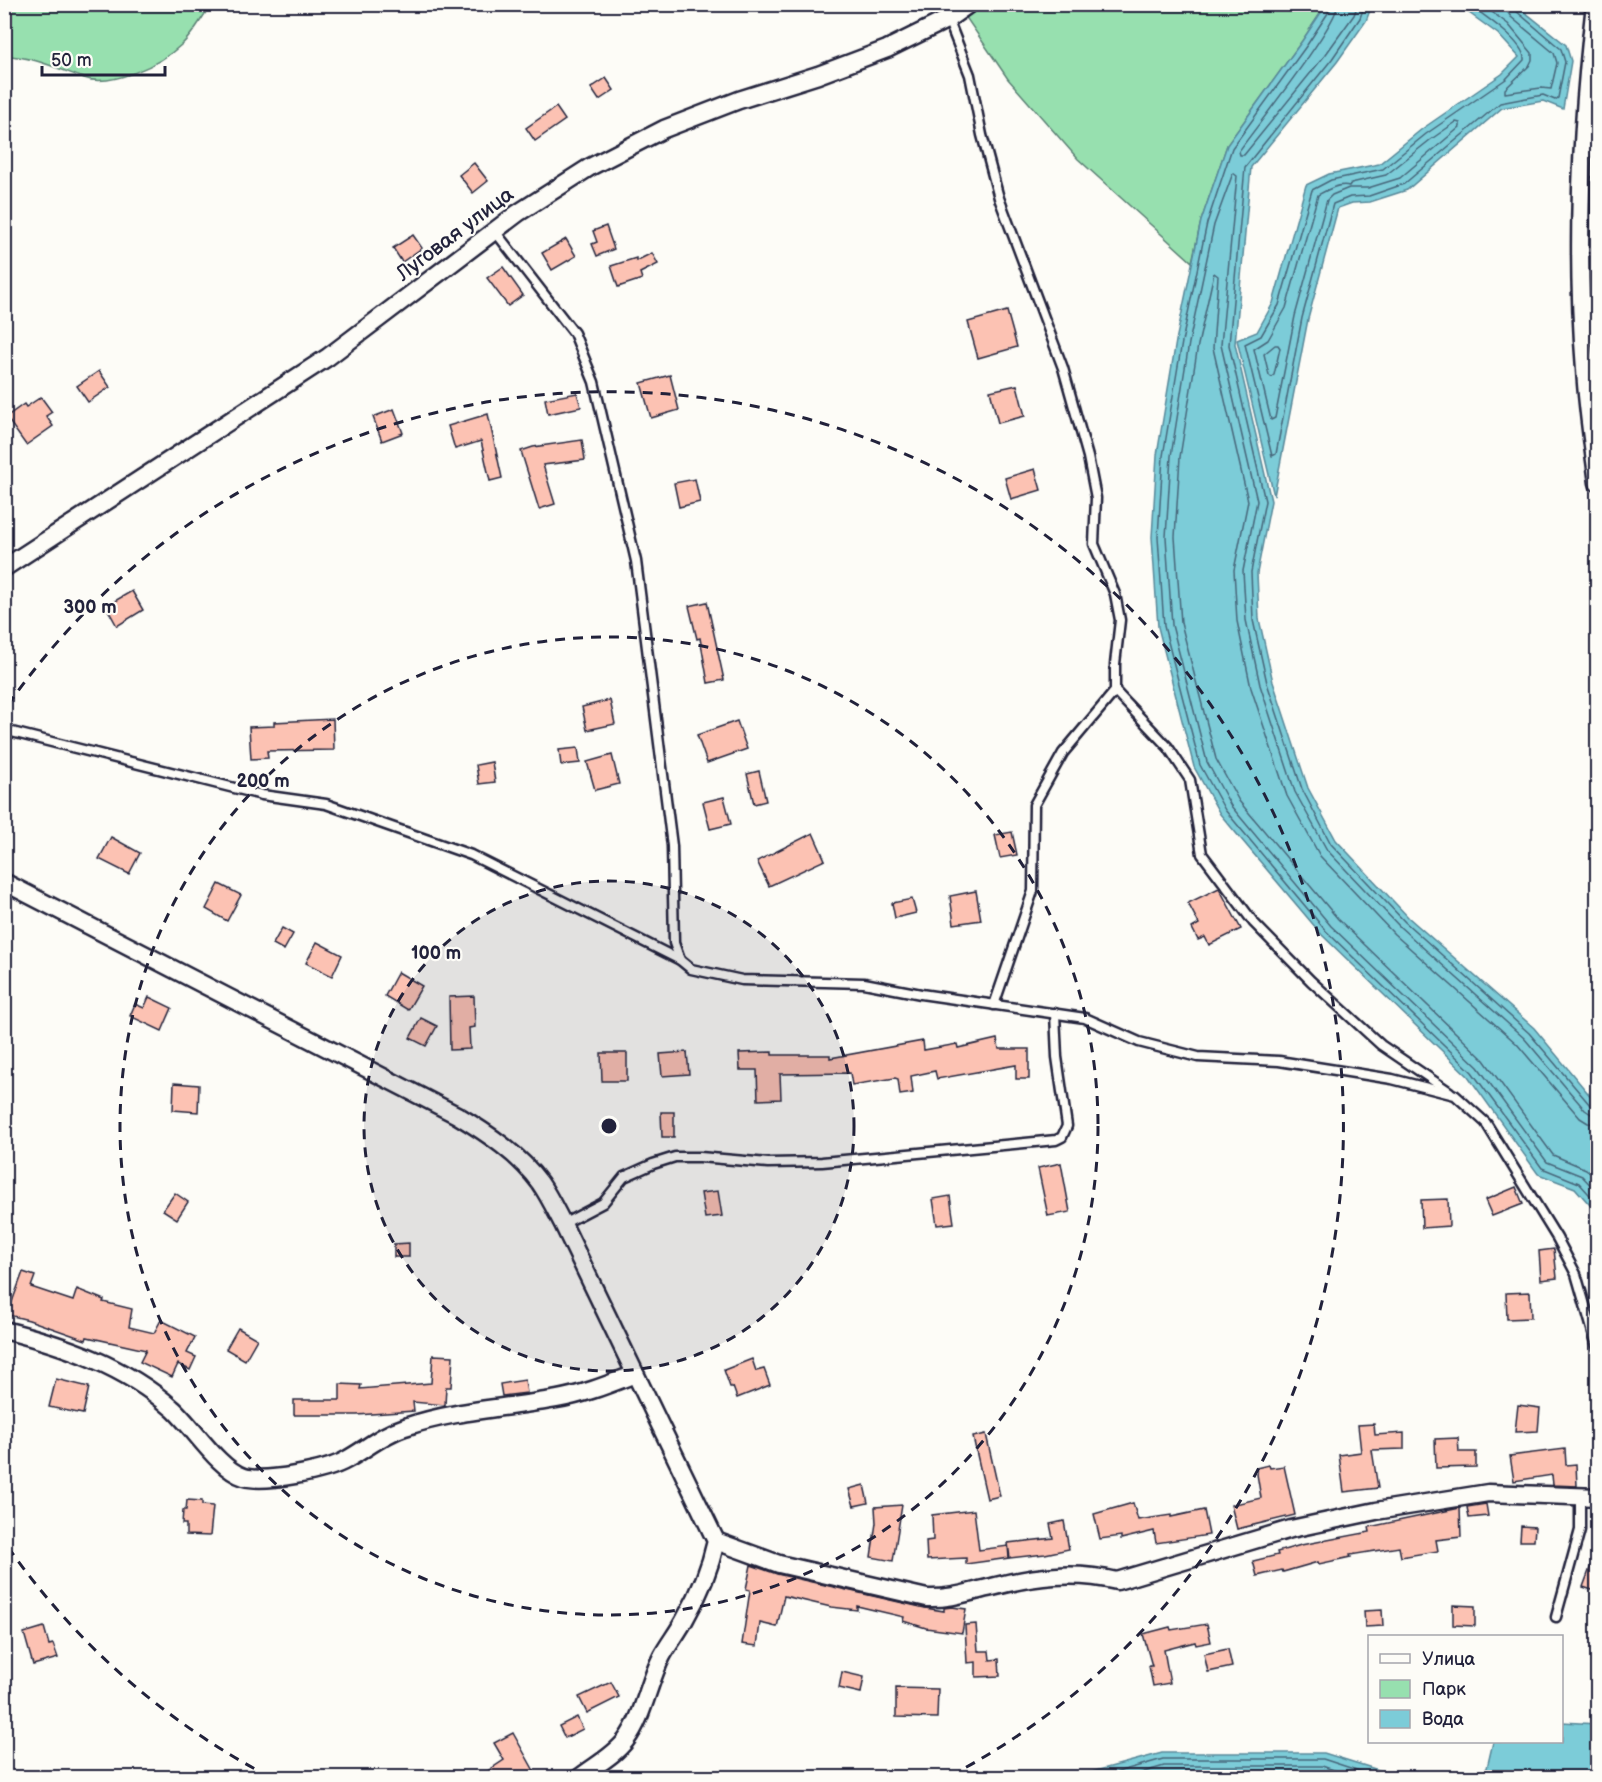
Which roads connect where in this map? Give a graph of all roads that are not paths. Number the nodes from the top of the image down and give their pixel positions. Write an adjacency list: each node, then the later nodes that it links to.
1 (969, 4): 3 (street, Луговая улица)
2 (1595, 4): 5 (street)
3 (948, 19): 4 (street, Луговая улица); 8 (lane)
4 (494, 230): 7 (street, Луговая улица); 11 (lane)
5 (1590, 307): 6 (street)
6 (1598, 483)
7 (4, 568)
8 (1115, 692): 12 (lane); 14 (lane)
9 (4, 730): 11 (lane)
10 (4, 882): 15 (street)
11 (680, 960): 12 (lane)
12 (994, 1005): 13 (lane)
13 (1055, 1013): 14 (lane); 15 (lane)
14 (1455, 1095): 17 (lane)
15 (563, 1224): 18 (street)
16 (4, 1330): 18 (street)
17 (1598, 1350)
18 (635, 1374): 21 (street)
19 (1580, 1496): 20 (street); 21 (street); 22 (lane)
20 (1598, 1497)
21 (716, 1541): 23 (street)
22 (1556, 1617)
23 (579, 1778)

